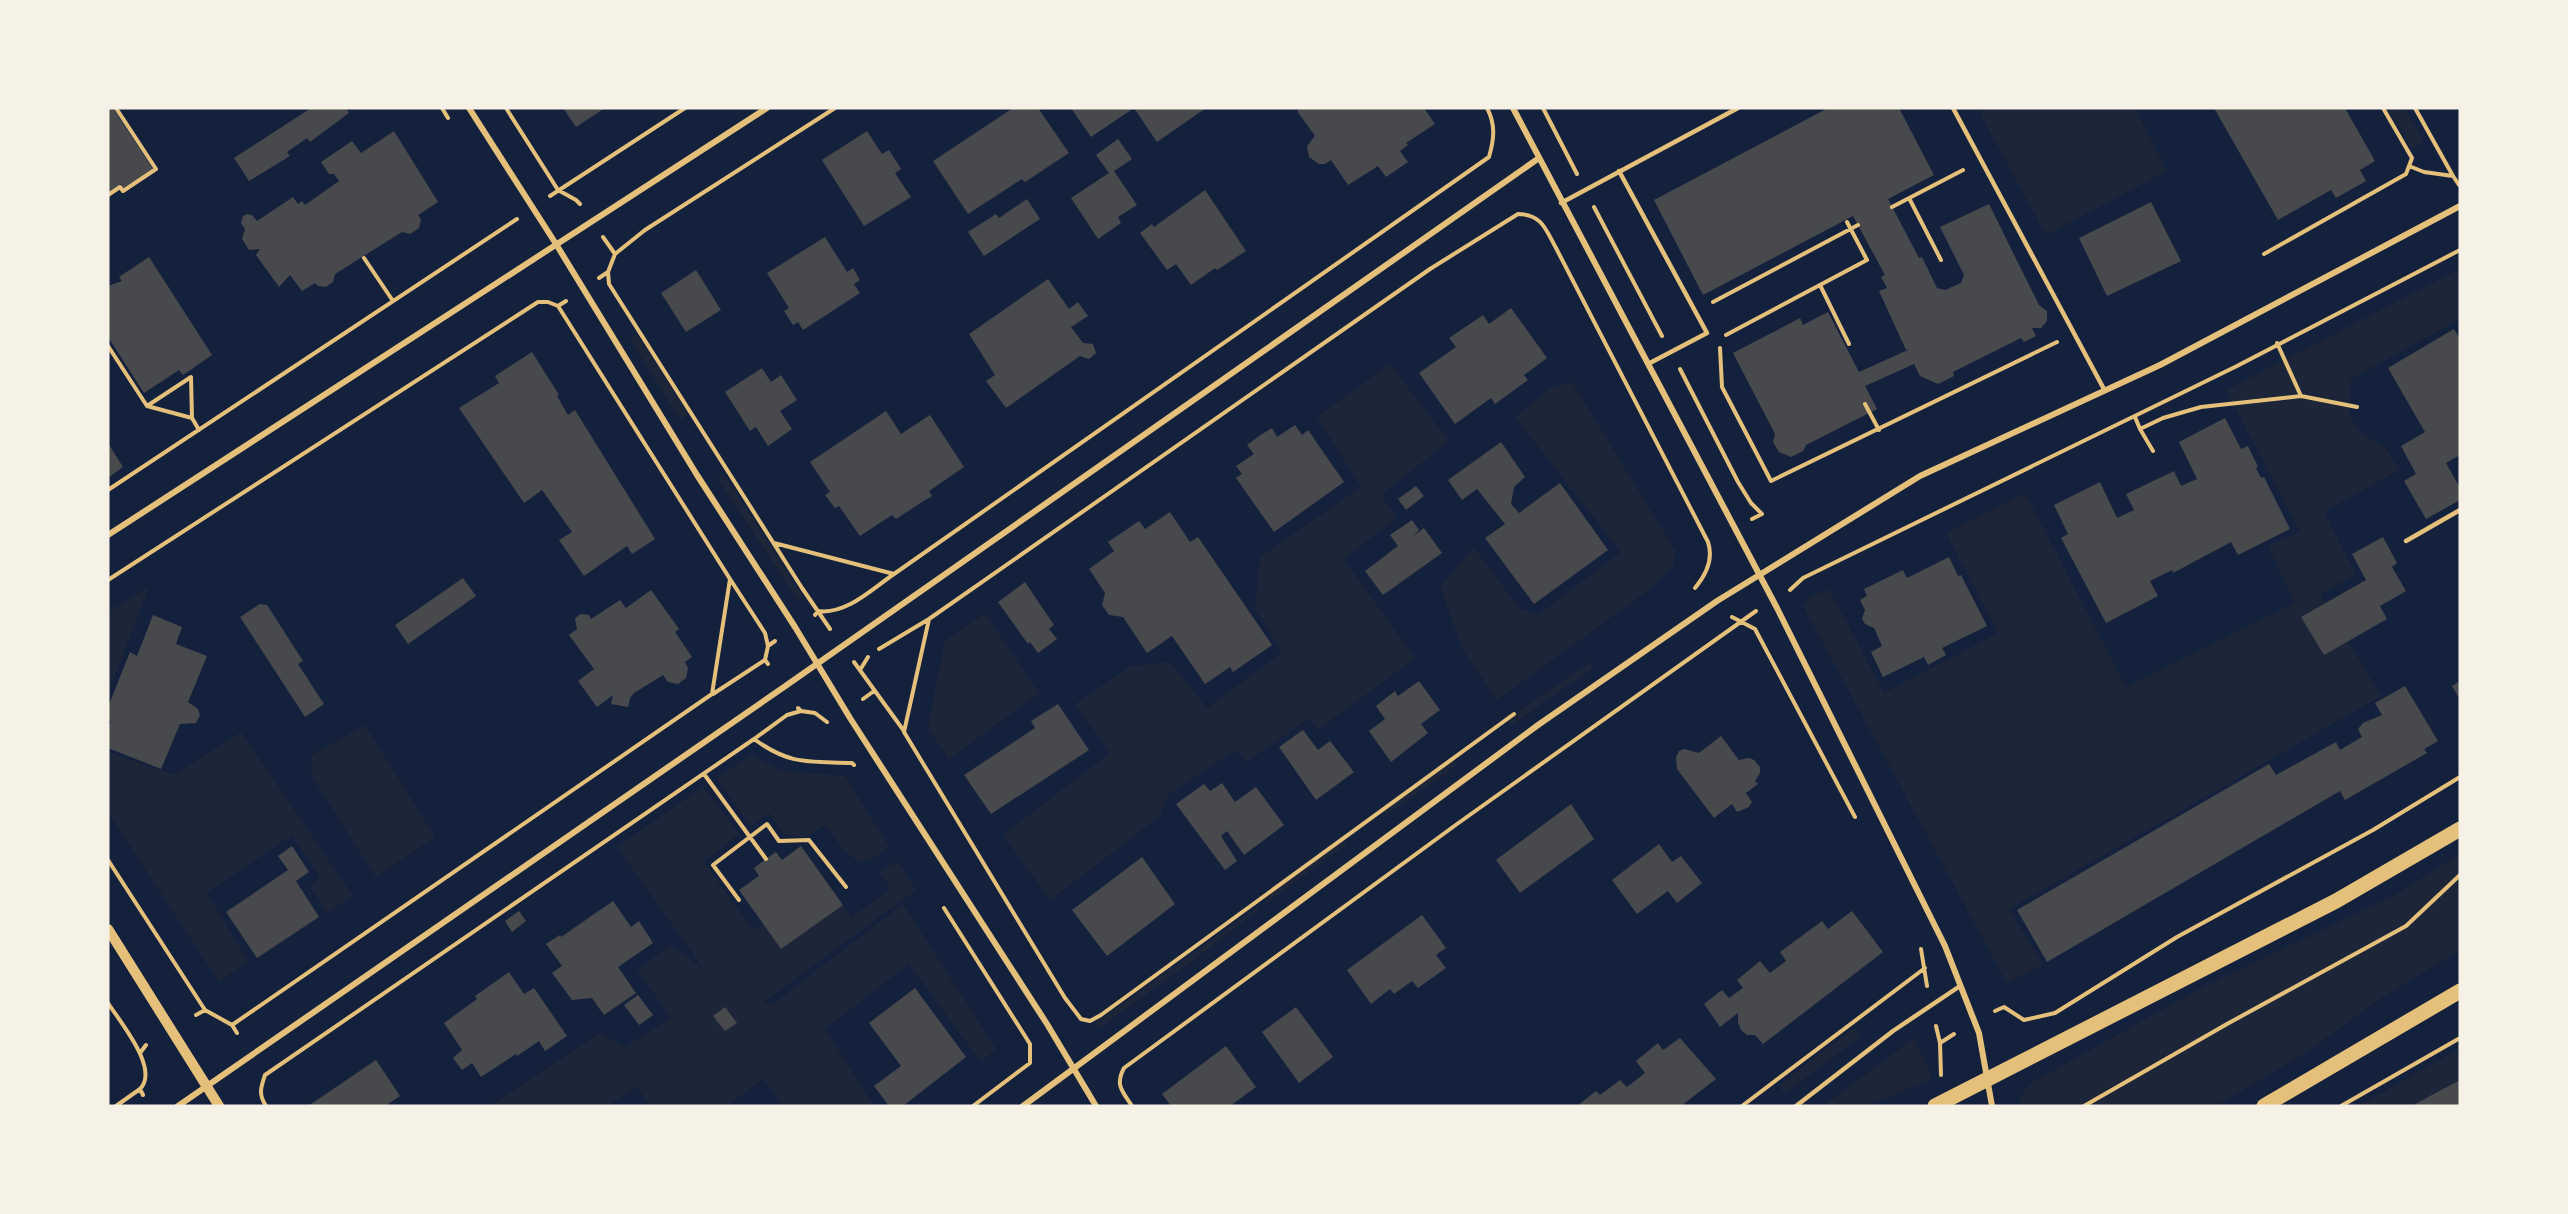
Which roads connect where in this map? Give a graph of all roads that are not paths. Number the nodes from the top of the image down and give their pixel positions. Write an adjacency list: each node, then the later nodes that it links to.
1 (469, 108): 10 (street)
2 (767, 108): 10 (street)
3 (1513, 108): 6 (street)
4 (1738, 108): 7 (lane)
5 (1953, 108): 12 (lane)
6 (1539, 158): 8 (street); 17 (street)
7 (1619, 171): 8 (lane); 11 (lane)
8 (1561, 203): 11 (street)
9 (2460, 206): 12 (street)
10 (556, 244): 14 (street); 17 (street)
11 (1648, 363): 16 (street)
12 (2105, 391): 16 (street)
13 (2460, 510): 15 (lane)
14 (108, 535)
15 (2406, 541)
16 (1759, 576): 20 (street); 22 (street)
17 (817, 663): 22 (street); 24 (street)
18 (2460, 829): 23 (main road)
19 (108, 929): 24 (street)
20 (1960, 986): 23 (street); 29 (lane)
21 (2460, 991): 32 (main road)
22 (1073, 1070): 27 (street); 28 (street)
23 (1988, 1079): 30 (main road); 31 (street)
24 (207, 1087): 25 (street); 26 (street)
25 (178, 1106)
26 (219, 1106)
27 (1023, 1106)
28 (1096, 1106)
29 (1796, 1106)
30 (1935, 1106)
31 (1992, 1106)
32 (2264, 1106)

